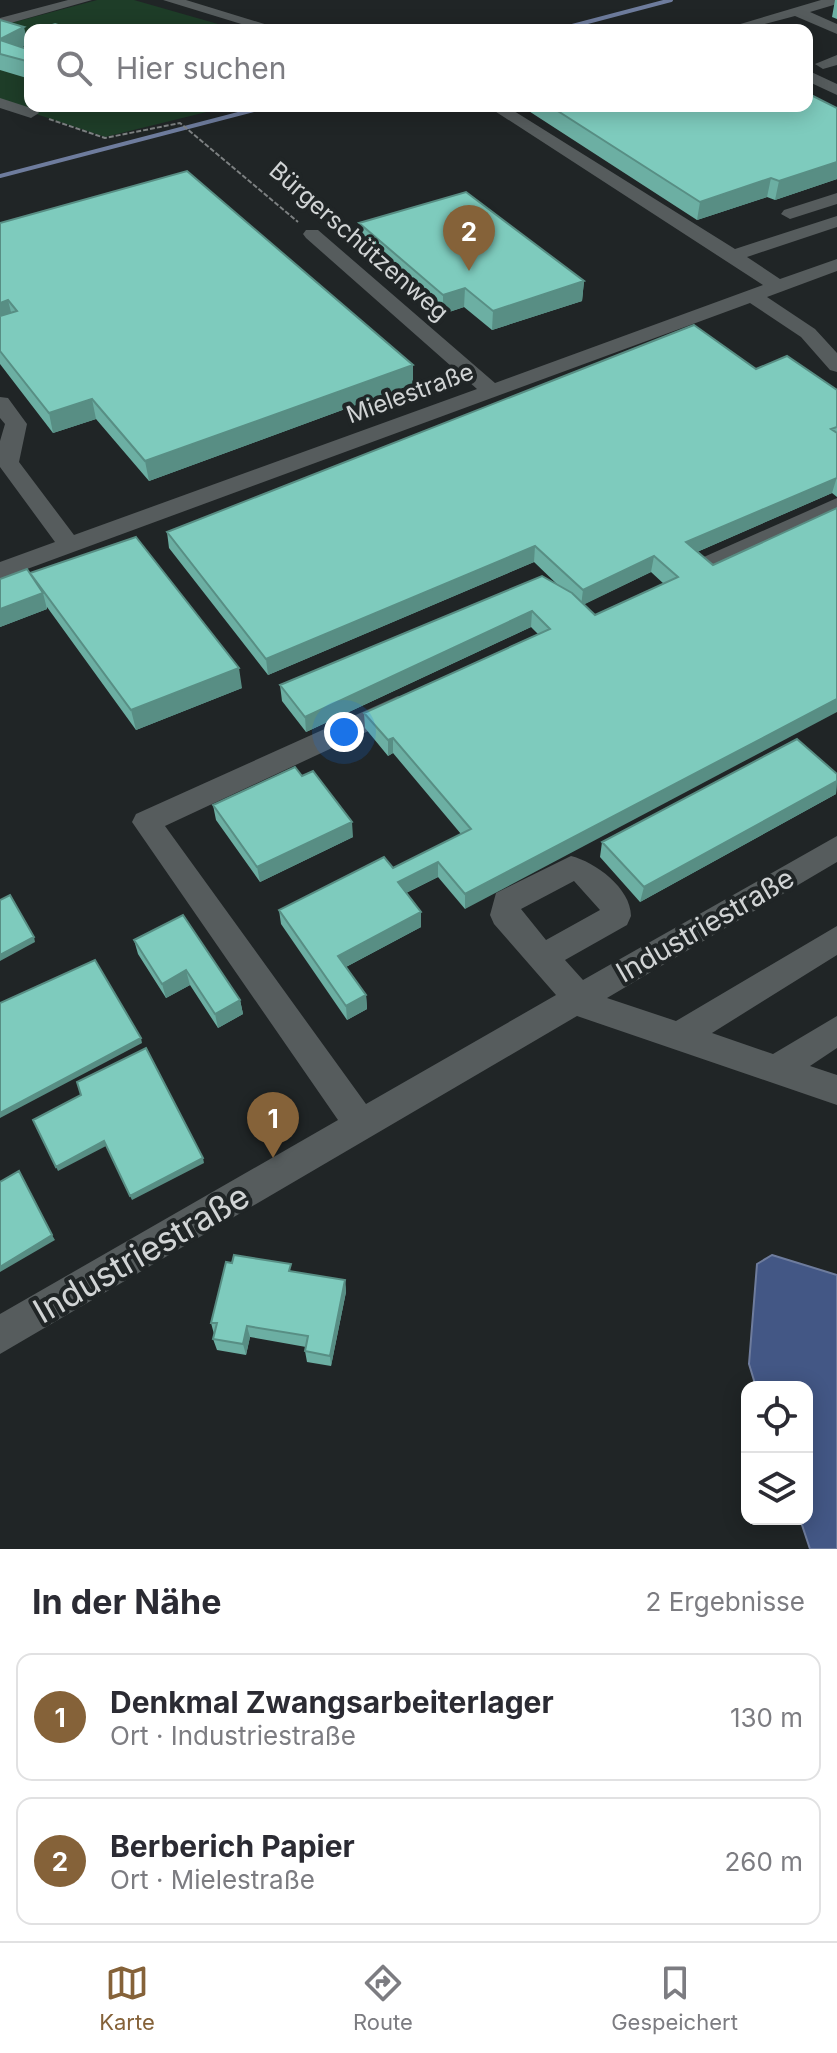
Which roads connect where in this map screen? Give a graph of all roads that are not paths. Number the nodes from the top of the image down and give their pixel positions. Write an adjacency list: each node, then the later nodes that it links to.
1 (85, 0): 5 (street)
2 (170, 0): 6 (street)
3 (837, 0): 4 (street)
4 (797, 11): 7 (street); 8 (street)
5 (0, 23): 9 (street)
6 (256, 24)
7 (748, 24)
8 (837, 30)
9 (24, 34)
10 (813, 58): 11 (street)
11 (832, 65)
12 (813, 78): 13 (street)
13 (837, 90)
14 (0, 103): 15 (street)
15 (24, 111)
16 (28, 112): 18 (street)
17 (505, 112): 23 (street)
18 (31, 113)
19 (837, 198): 20 (street)
20 (790, 214)
21 (837, 221): 23 (street)
22 (312, 234): 28 (street, Bürgerschützenweg)
23 (733, 256): 25 (street)
24 (837, 265): 25 (street, Mielestraße)
25 (777, 286): 26 (street, Mielestraße)
26 (752, 296): 27 (street); 28 (street, Mielestraße)
27 (837, 366)
28 (492, 391): 31 (street, Mielestraße)
29 (0, 403): 31 (street)
30 (837, 505): 32 (street)
31 (69, 545): 33 (street, Mielestraße)
32 (697, 570)
33 (0, 571)
34 (416, 698): 43 (street)
35 (837, 848): 38 (street, Industriestraße)
36 (837, 939): 40 (street)
37 (543, 957): 38 (street)
38 (576, 1000): 40 (street, Industriestraße); 43 (street, Industriestraße)
39 (837, 1030): 41 (street)
40 (678, 1037): 41 (street, Industriestraße)
41 (776, 1070): 42 (street, Industriestraße)
42 (837, 1090)
43 (361, 1125): 44 (street, Industriestraße)
44 (0, 1335)

